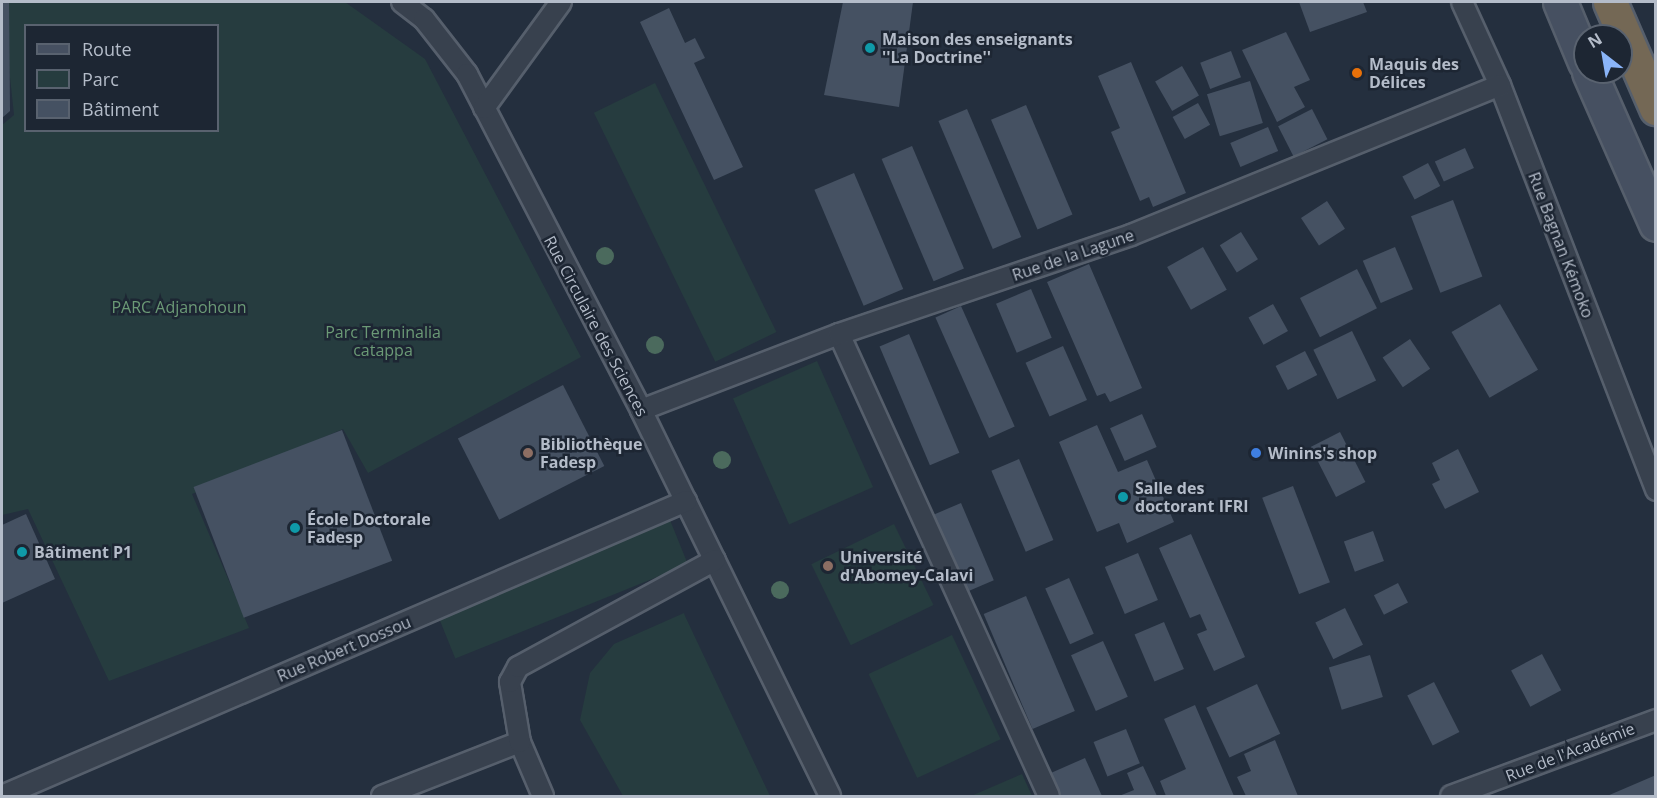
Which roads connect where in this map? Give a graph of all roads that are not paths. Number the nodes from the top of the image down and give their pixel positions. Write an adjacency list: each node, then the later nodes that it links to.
1 (402, 2): 9 (lane, Rue Circulaire des Sciences)
2 (561, 2): 9 (lane)
3 (1462, 2): 8 (lane, Rue Bagnan Kémoko)
4 (1560, 2): 6 (street)
5 (1610, 2): 10 (highway)
6 (1573, 33)
7 (1594, 84): 11 (street)
8 (1500, 86): 12 (lane, Rue de la Lagune); 14 (lane, Rue Bagnan Kémoko)
9 (484, 108): 13 (lane, Rue Circulaire des Sciences)
10 (1656, 108)
11 (1656, 224)
12 (839, 334): 13 (lane, Rue de la Lagune); 23 (lane)
13 (641, 410): 15 (lane, Rue Circulaire des Sciences)
14 (1656, 490)
15 (686, 501): 16 (lane, Rue Circulaire des Sciences); 19 (lane, Rue Robert Dossou)
16 (715, 560): 18 (lane); 22 (lane, Rue Circulaire des Sciences)
17 (1656, 720): 24 (lane, Rue de l'Académie)
18 (520, 742): 20 (lane); 21 (lane)
19 (2, 796)
20 (382, 796)
21 (543, 796)
22 (830, 796)
23 (1049, 796)
24 (1451, 796)

